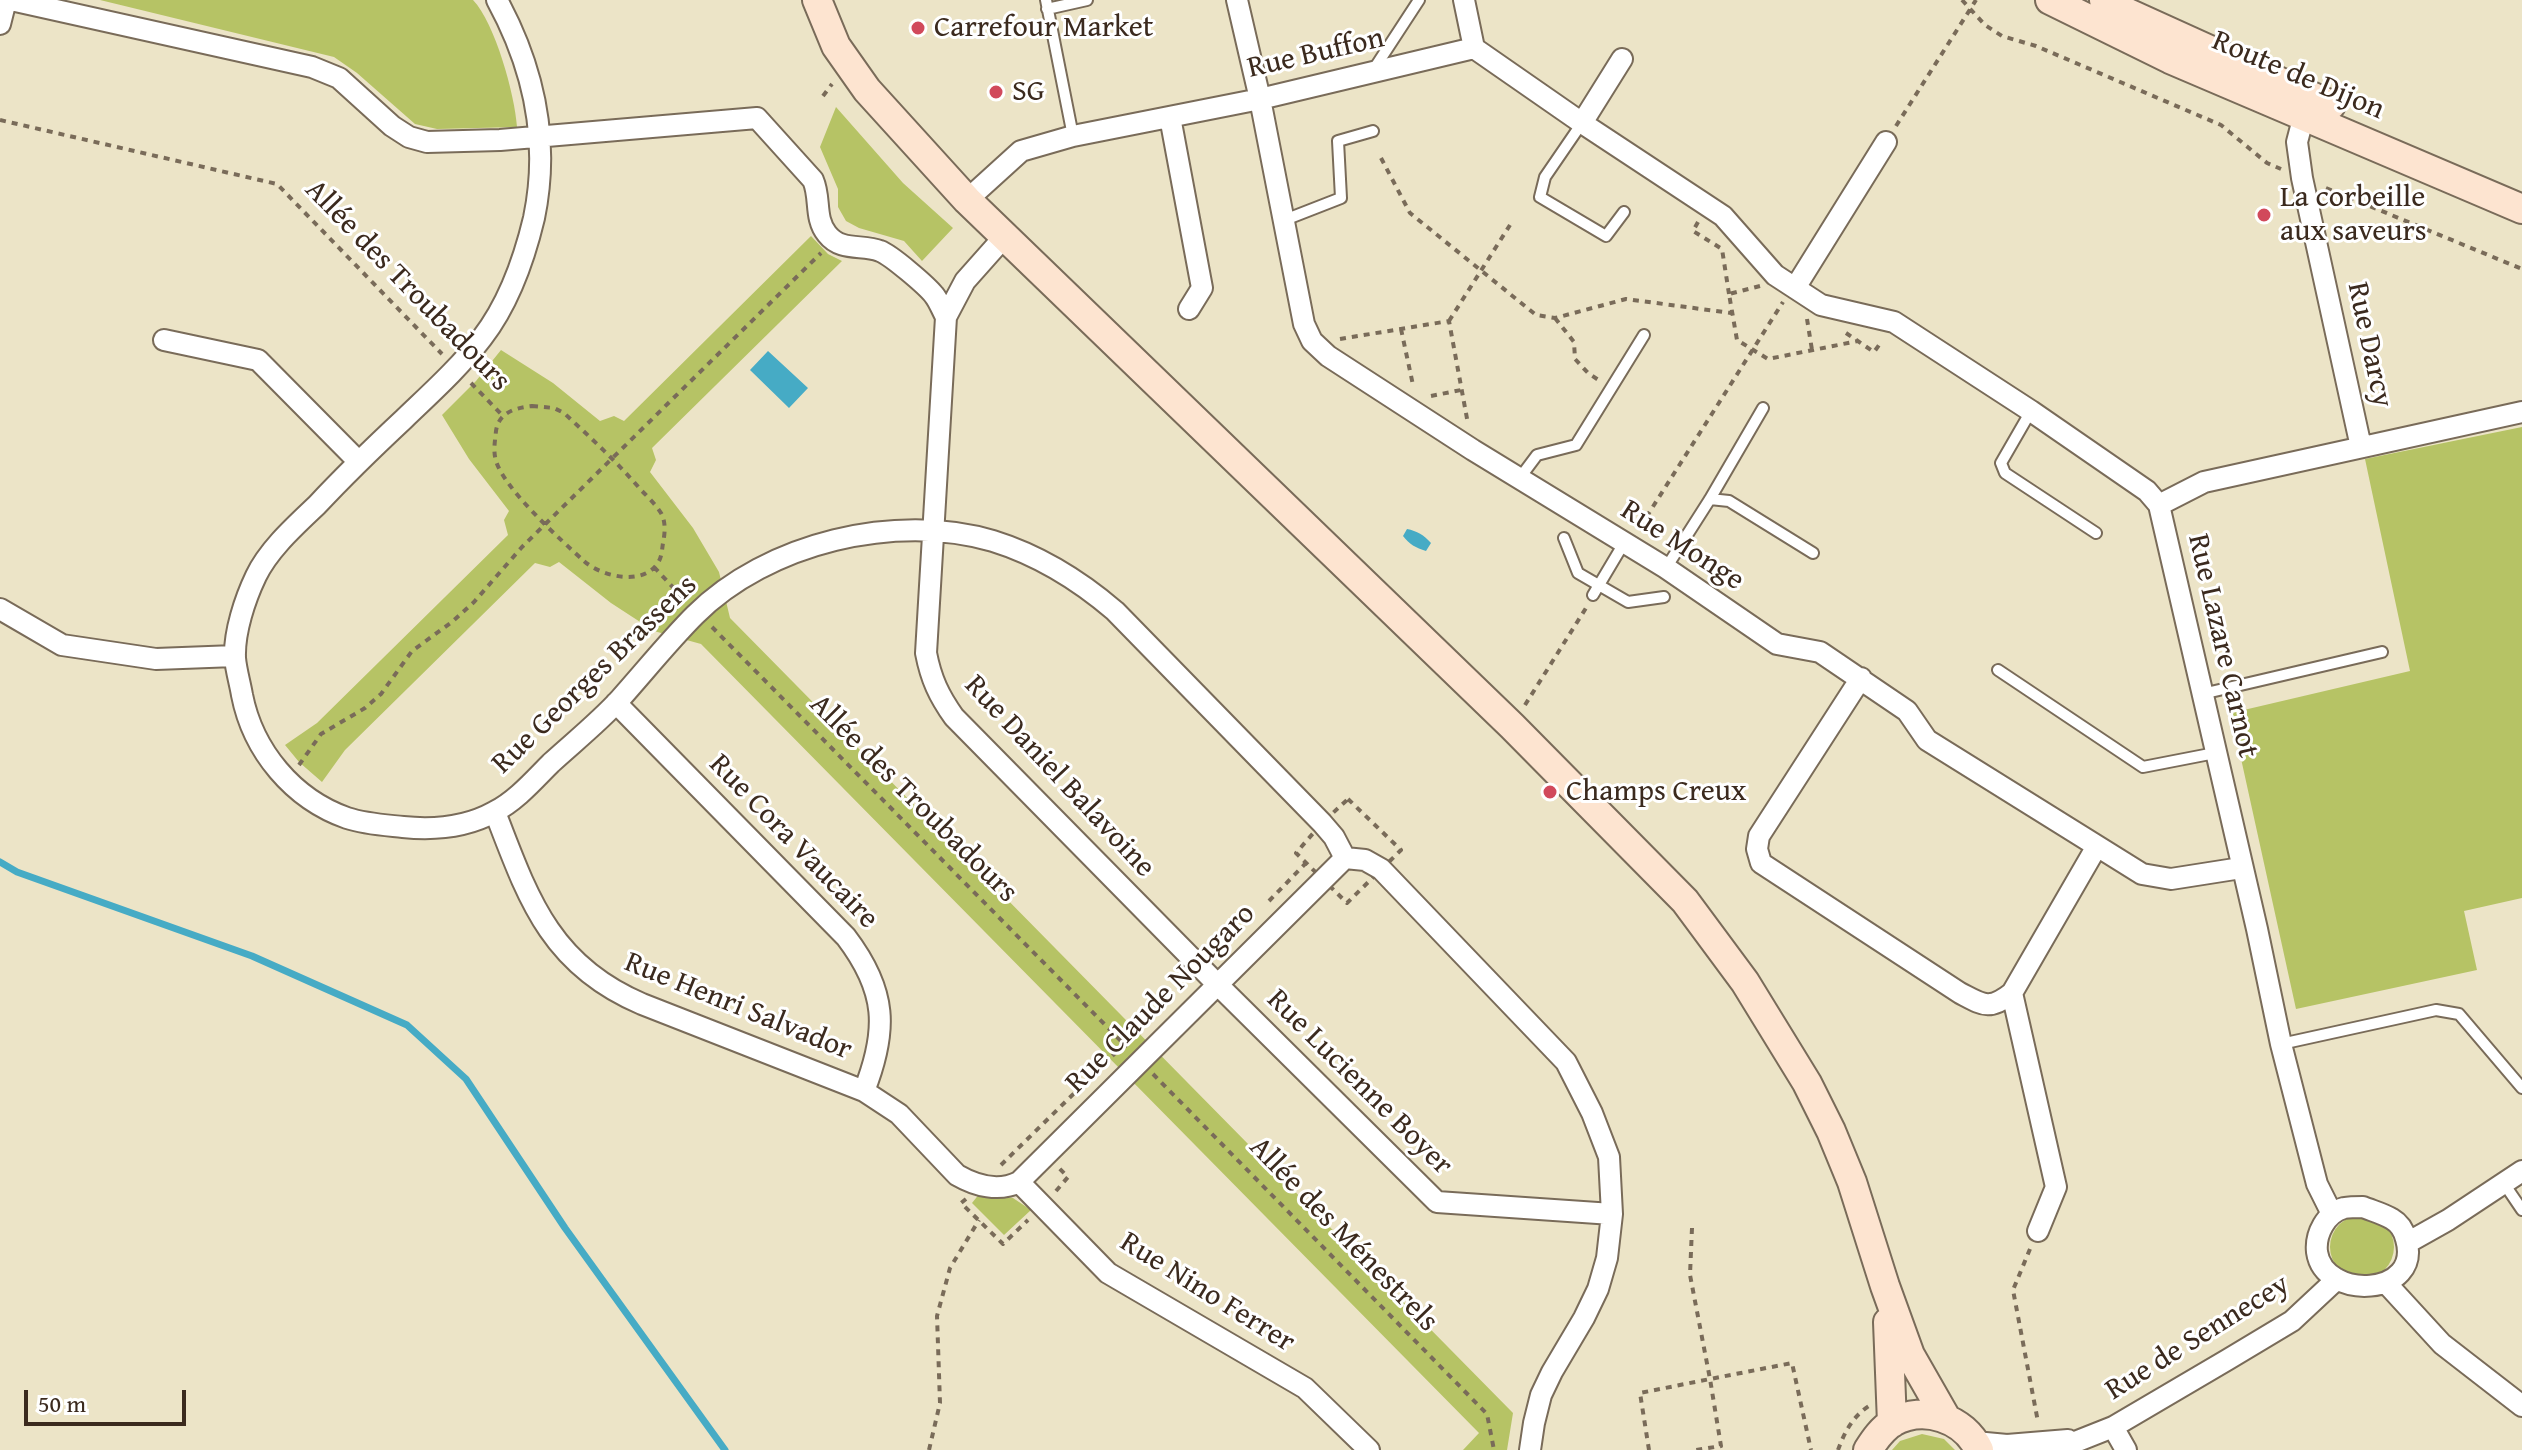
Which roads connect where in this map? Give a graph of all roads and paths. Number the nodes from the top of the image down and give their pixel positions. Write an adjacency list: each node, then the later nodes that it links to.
1 (8, 0): 14 (street); 25 (street)
2 (497, 0): 25 (street, Rue Georges Brassens)
3 (817, 0): 30 (main road)
4 (1087, 0): 12 (lane)
5 (1237, 0): 18 (street, Rue Monge)
6 (1419, 0): 17 (lane)
7 (1464, 0): 15 (street)
8 (1962, 0): 13 (path)
9 (1976, 0): 13 (path)
10 (2050, 0): 19 (main road, Route de Dijon)
11 (2104, 0): 29 (main road, Route de Dijon)
12 (1046, 4): 24 (lane)
13 (1970, 9): 26 (path); 28 (path)
14 (0, 24)
15 (1474, 48): 17 (street, Rue Buffon); 22 (street, Rue Lazare Carnot)
16 (1622, 59): 22 (street)
17 (1371, 72): 18 (street, Rue Buffon)
18 (1260, 99): 20 (street, Rue Buffon); 34 (street, Rue Monge)
19 (2304, 115): 28 (street, Rue Darcy); 32 (main road, Route de Dijon)
20 (1170, 117): 24 (street, Rue Buffon); 43 (street)
21 (0, 120): 54 (path, Allée des Troubadours)
22 (1582, 123): 31 (street, Rue Lazare Carnot); 33 (lane)
23 (1373, 131): 34 (lane)
24 (1073, 136): 30 (street, Rue Buffon)
25 (540, 137): 37 (street); 54 (street, Rue Georges Brassens)
26 (1886, 142): 41 (street)
27 (1381, 158): 39 (path)
28 (2302, 178): 38 (path); 61 (street, Rue Darcy)
29 (2522, 188)
30 (967, 200): 36 (main road)
31 (1708, 206): 40 (street, Rue Lazare Carnot); 42 (path)
32 (2522, 209)
33 (1624, 212)
34 (1282, 221): 52 (street, Rue Monge)
35 (1510, 225): 39 (path)
36 (1005, 236): 45 (street); 86 (main road)
37 (834, 240): 45 (street); 63 (path)
38 (2522, 269)
39 (1480, 270): 46 (path); 47 (path)
40 (1775, 275): 41 (street, Rue Lazare Carnot); 42 (path)
41 (1795, 288): 53 (path); 58 (street, Rue Lazare Carnot)
42 (1729, 294): 44 (path)
43 (1189, 309)
44 (1731, 313): 46 (path); 53 (path)
45 (946, 317): 69 (street, Rue Daniel Balavoine)
46 (1555, 318): 56 (path)
47 (1449, 321): 48 (path); 55 (path)
48 (1401, 329): 52 (path); 55 (path)
49 (1644, 335): 56 (lane)
50 (164, 340): 64 (street)
51 (1858, 341): 53 (path)
52 (1320, 350): 62 (street, Rue Monge)
53 (1752, 350): 72 (path)
54 (456, 368): 60 (path, Allée des Troubadours); 64 (street, Rue Georges Brassens)
55 (1462, 389): 62 (path)
56 (1612, 389): 65 (lane)
57 (1763, 408): 66 (lane)
58 (2031, 411): 67 (street, Rue Lazare Carnot); 70 (lane)
59 (2522, 412): 61 (street, Rue Darcy)
60 (503, 416): 63 (path, Allée des Troubadours); 68 (path, Allée des Troubadours)
61 (2361, 447): 67 (street, Rue Darcy)
62 (1473, 450): 65 (street, Rue Monge)
63 (613, 457): 68 (path); 74 (path, Allée des Troubadours)
64 (359, 462): 81 (street, Rue Georges Brassens)
65 (1519, 479): 72 (street, Rue Monge)
66 (1710, 499): 73 (lane); 75 (lane)
67 (2159, 505): 84 (street, Rue Lazare Carnot)
68 (545, 525): 74 (path, Allée des Troubadours); 88 (path)
69 (934, 532): 79 (street, Rue Georges Brassens); 91 (street, Rue Georges Brassens); 95 (street, Rue Daniel Balavoine)
70 (2096, 533)
71 (1564, 538): 76 (lane)
72 (1624, 543): 75 (street, Rue Monge); 76 (lane)
73 (1813, 553)
74 (654, 567): 79 (path, Allée des Troubadours)
75 (1666, 568): 83 (street, Rue Monge)
76 (1596, 590): 77 (lane); 86 (path)
77 (1664, 597)
78 (0, 609): 81 (street)
79 (697, 613): 85 (street, Rue Georges Brassens); 98 (path, Allée des Troubadours)
80 (2382, 652): 84 (lane)
81 (235, 656): 88 (street, Rue Georges Brassens)
82 (1998, 670): 87 (lane)
83 (1861, 678): 90 (street, Rue Monge); 96 (street)
84 (2202, 694): 87 (street, Rue Lazare Carnot)
85 (616, 703): 89 (street, Rue Georges Brassens); 102 (street, Rue Cora Vaucaire)
86 (1512, 726): 118 (main road)
87 (2215, 753): 93 (street, Rue Lazare Carnot)
88 (286, 779): 89 (street, Rue Georges Brassens)
89 (495, 812): 102 (street, Rue Henri Salvador)
90 (2097, 846): 93 (street, Rue Monge); 96 (street)
91 (1345, 858): 95 (street, Rue Claude Nougaro); 110 (street)
92 (1306, 863): 94 (path)
93 (2241, 868): 99 (street, Rue Lazare Carnot)
94 (1265, 906)
95 (1217, 984): 100 (street, Rue Claude Nougaro); 110 (street, Rue Lucienne Boyer)
96 (2012, 993): 114 (street)
97 (1169, 1001): 98 (path)
98 (1124, 1044): 100 (path, Allée des Troubadours); 107 (path)
99 (2281, 1044): 101 (lane); 111 (street, Rue Lazare Carnot)
100 (1141, 1062): 103 (street, Rue Claude Nougaro); 128 (path, Allée des Ménestrels)
101 (2522, 1088)
102 (864, 1091): 107 (street, Rue Henri Salvador)
103 (1046, 1155): 105 (street, Rue Claude Nougaro); 108 (path)
104 (2522, 1171): 106 (street)
105 (1019, 1182): 107 (street); 108 (street, Rue Nino Ferrer)
106 (2503, 1182): 109 (lane); 115 (street)
107 (982, 1185): 112 (path)
108 (1043, 1206): 112 (path); 127 (street, Rue Nino Ferrer)
109 (2522, 1210)
110 (1612, 1214): 129 (street)
111 (2332, 1214): 115 (street); 116 (street)
112 (979, 1220): 126 (path)
113 (1692, 1228): 119 (path)
114 (2038, 1231): 125 (path)
115 (2407, 1243): 117 (street)
116 (2337, 1279): 117 (street); 123 (street, Rue de Sennecey)
117 (2386, 1283): 120 (street)
118 (1885, 1286): 121 (main road); 122 (main road)
119 (1710, 1379): 130 (path); 131 (path); 132 (path)
120 (2522, 1406)
121 (1946, 1418): 122 (main road); 124 (main road)
122 (1892, 1423): 133 (main road)
123 (2113, 1427): 125 (street, Rue de Sennecey); 134 (street)
124 (1977, 1446): 125 (street, Rue de Sennecey)
125 (2050, 1447)
126 (929, 1450)
127 (1369, 1450)
128 (1494, 1450)
129 (1530, 1450)
130 (1649, 1450)
131 (1696, 1450)
132 (1811, 1450)
133 (1868, 1450)
134 (2126, 1450)

